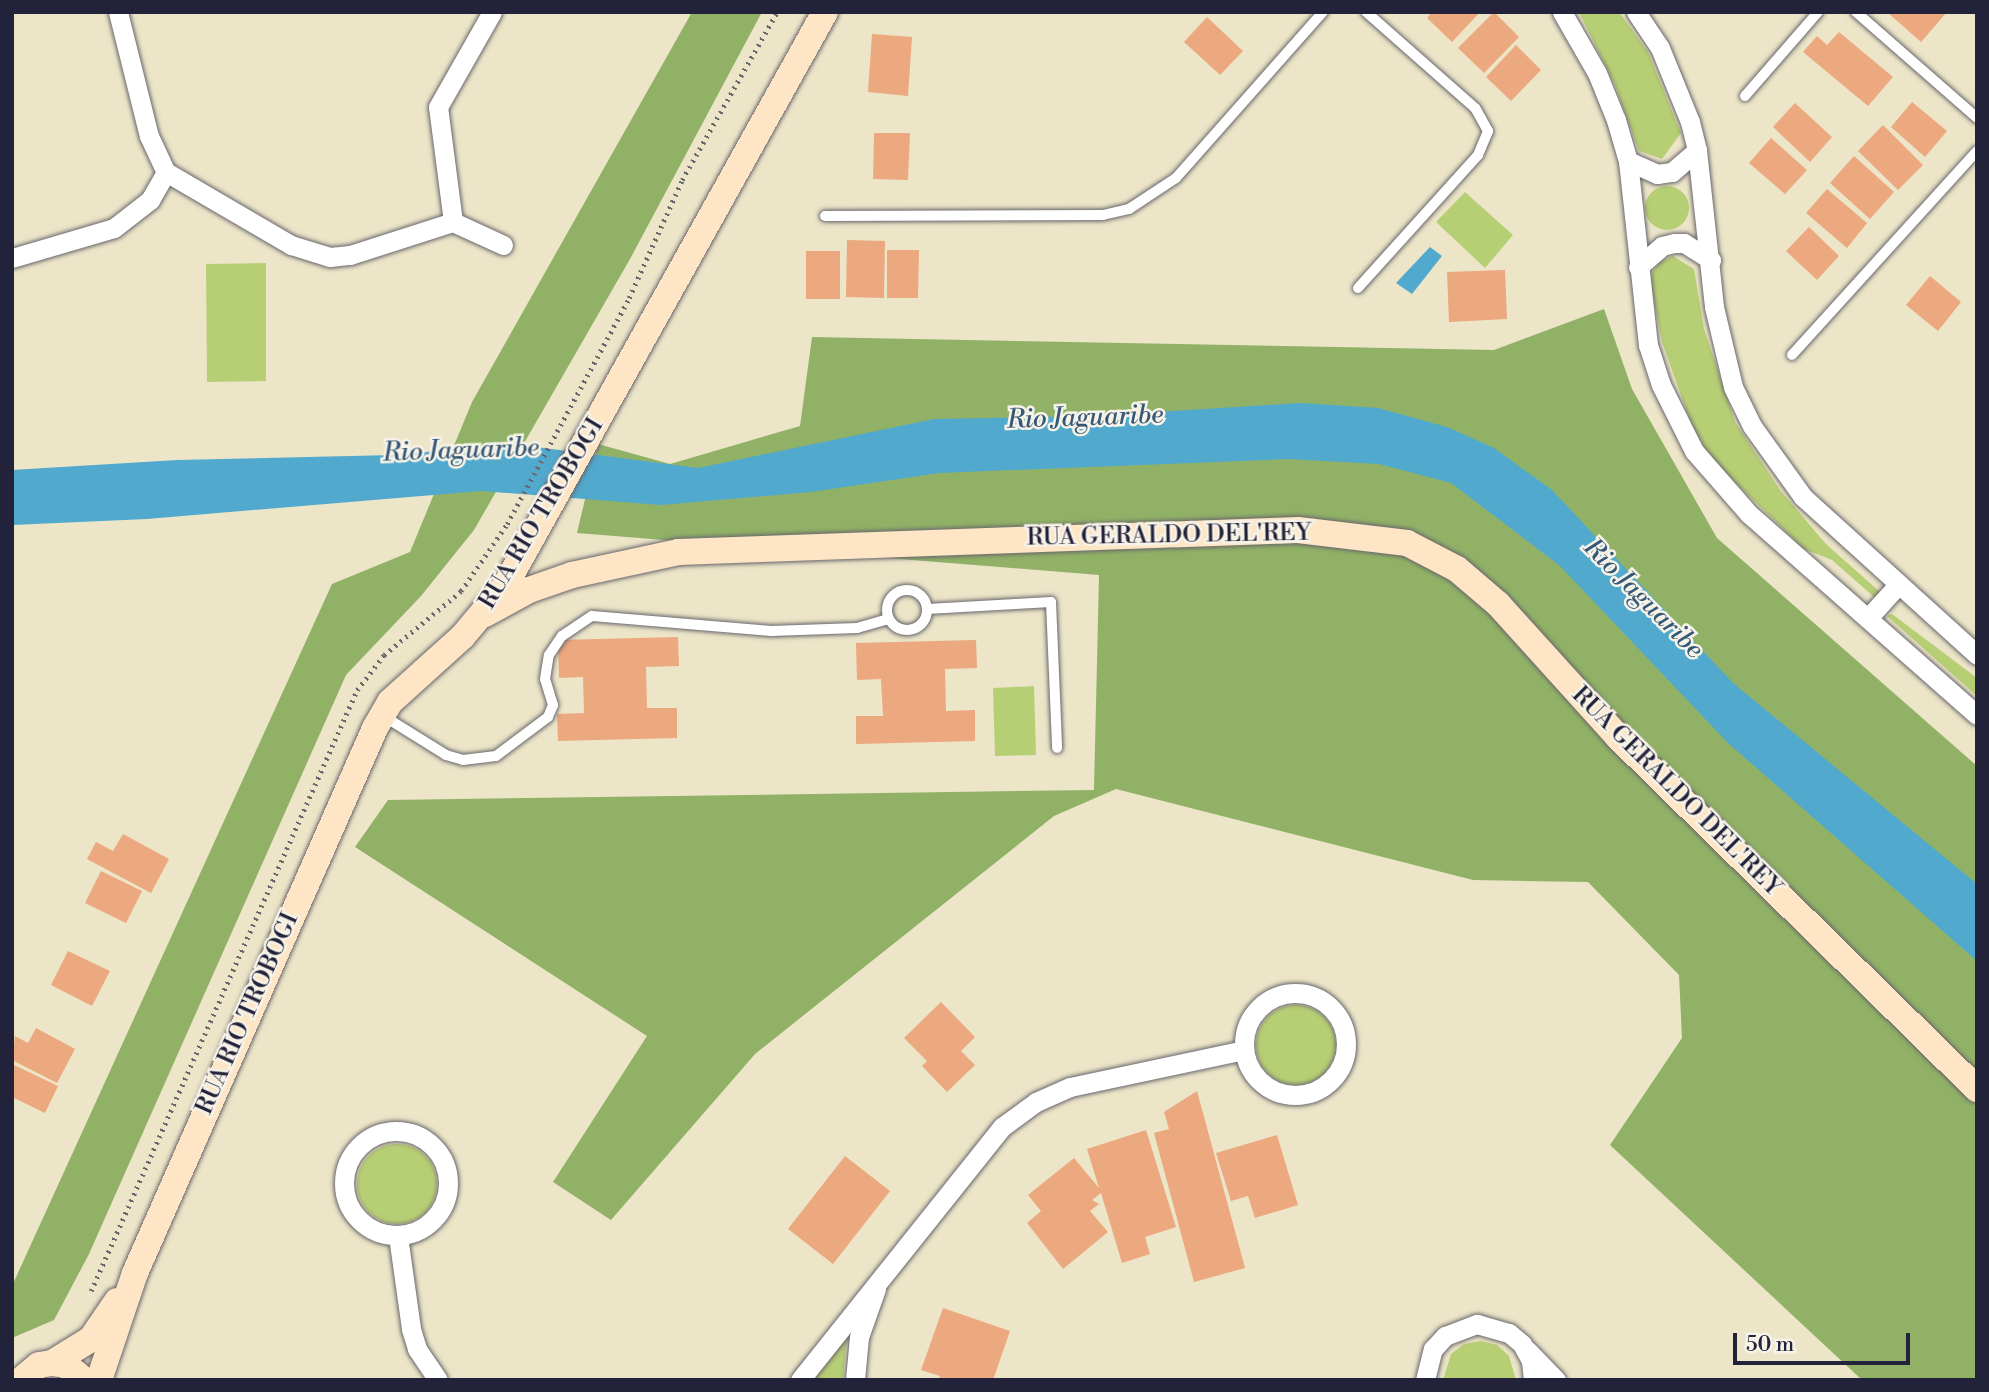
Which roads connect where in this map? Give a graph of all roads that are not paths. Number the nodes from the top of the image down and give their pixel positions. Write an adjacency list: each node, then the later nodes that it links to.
1 (118, 12): 15 (street)
2 (492, 12): 17 (street)
3 (825, 12): 26 (main road, RUA RIO TROBOGI)
4 (1323, 12): 16 (lane)
5 (1366, 12): 22 (lane)
6 (1562, 12): 14 (street)
7 (1636, 12): 12 (street)
8 (1818, 12): 10 (lane)
9 (1856, 12): 11 (lane)
10 (1745, 96)
11 (1977, 118)
12 (1698, 150): 14 (street); 20 (street)
13 (1977, 151): 23 (lane)
14 (1628, 161): 21 (street)
15 (166, 172): 17 (street); 19 (street)
16 (825, 215)
17 (453, 222): 18 (street)
18 (503, 245)
19 (12, 258)
20 (1711, 260): 21 (street); 24 (street)
21 (1638, 267): 27 (street)
22 (1358, 288)
23 (1792, 355)
24 (1897, 586): 27 (street); 29 (street)
25 (927, 609): 28 (lane); 28 (lane); 32 (lane)
26 (485, 614): 30 (main road, RUA RIO TROBOGI); 34 (main road, RUA GERALDO DEL'REY)
27 (1868, 618): 31 (street)
28 (889, 619): 30 (lane)
29 (1977, 655)
30 (383, 715): 36 (main road, RUA RIO TROBOGI)
31 (1977, 715)
32 (1057, 748)
33 (1244, 1050): 33 (street); 37 (street)
34 (1977, 1089)
35 (398, 1236): 35 (street); 43 (street)
36 (135, 1273): 39 (main road, RUA RIO TROBOGI); 42 (main road, RUA RIO TROBOGI)
37 (878, 1284): 44 (street); 45 (street)
38 (1522, 1344): 46 (street); 47 (street); 48 (street)
39 (52, 1363): 40 (main road, RUA RIO TROBOGI); 41 (main road)
40 (21, 1380)
41 (84, 1380)
42 (99, 1380)
43 (438, 1380)
44 (800, 1380)
45 (855, 1380)
46 (1425, 1380)
47 (1533, 1380)
48 (1556, 1380)

